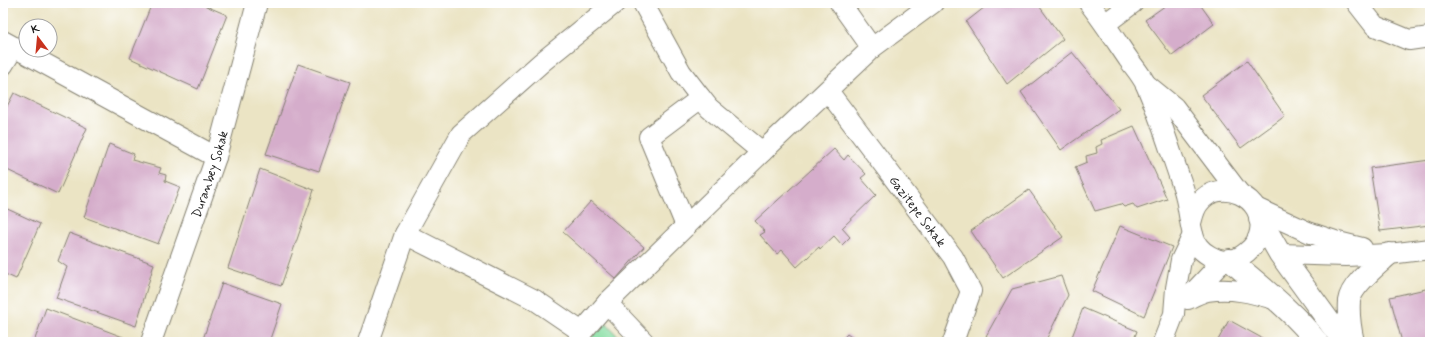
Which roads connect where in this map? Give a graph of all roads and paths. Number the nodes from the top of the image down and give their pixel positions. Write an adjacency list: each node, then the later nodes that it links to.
1 (257, 3): 18 (street, Duranbey Sokak)
2 (615, 3): 23 (street)
3 (643, 3): 16 (street)
4 (840, 3): 12 (street)
5 (933, 3): 12 (street)
6 (1089, 3): 9 (street)
7 (1133, 3): 9 (street)
8 (1357, 3): 10 (street)
9 (1105, 24): 14 (street)
10 (1430, 37)
11 (8, 44): 13 (street); 18 (street)
12 (872, 48): 15 (street)
13 (3, 65)
14 (1145, 84): 19 (street); 22 (street)
15 (828, 91): 17 (street); 36 (street, Gazitepe Sokak)
16 (701, 98): 17 (street); 21 (street)
17 (762, 152): 21 (street)
18 (216, 157): 33 (street, Duranbey Sokak)
19 (1239, 193): 20 (street); 22 (street)
20 (1258, 214): 25 (main road); 26 (street); 27 (street)
21 (686, 226): 30 (street)
22 (1192, 229): 27 (street); 31 (street)
23 (405, 234): 32 (street); 34 (street)
24 (1430, 249): 26 (street)
25 (1280, 254): 26 (street); 39 (main road)
26 (1389, 254): 40 (main road)
27 (1226, 261): 28 (street); 29 (main road)
28 (1188, 299): 29 (street); 31 (street)
29 (1274, 299): 38 (main road)
30 (607, 303): 32 (street); 35 (street)
31 (1174, 314): 37 (street)
32 (579, 337)
33 (151, 342)
34 (368, 342)
35 (644, 342)
36 (953, 342)
37 (1163, 342)
38 (1317, 342)
39 (1344, 342)
40 (1353, 342)

